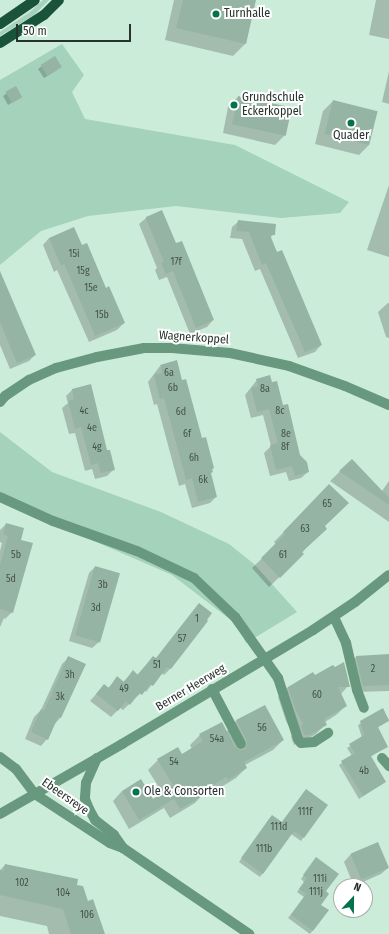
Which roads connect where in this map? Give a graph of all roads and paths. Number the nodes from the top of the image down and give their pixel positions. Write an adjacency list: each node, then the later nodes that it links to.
1 (34, 0): 3 (main road)
2 (59, 0): 4 (main road)
3 (0, 24)
4 (0, 43)
5 (0, 402): 6 (street, Wagnerkoppel)
6 (389, 405)
7 (0, 497): 10 (street)
8 (389, 575): 9 (street, Berner Heerweg)
9 (334, 617): 10 (street, Berner Heerweg); 12 (street)
10 (264, 660): 11 (street, Berner Heerweg); 13 (street)
11 (212, 689): 14 (street); 16 (street, Berner Heerweg)
12 (364, 708)
13 (328, 733)
14 (241, 744)
15 (0, 757): 19 (street, Ebeersreye)
16 (97, 758): 19 (street, Berner Heerweg); 21 (street, Ebeersreye)
17 (382, 758): 18 (street)
18 (389, 766)
19 (35, 794): 20 (street, Berner Heerweg); 21 (street, Ebeersreye)
20 (0, 814)
21 (123, 848): 22 (street, Ebeersreye)
22 (249, 934)

